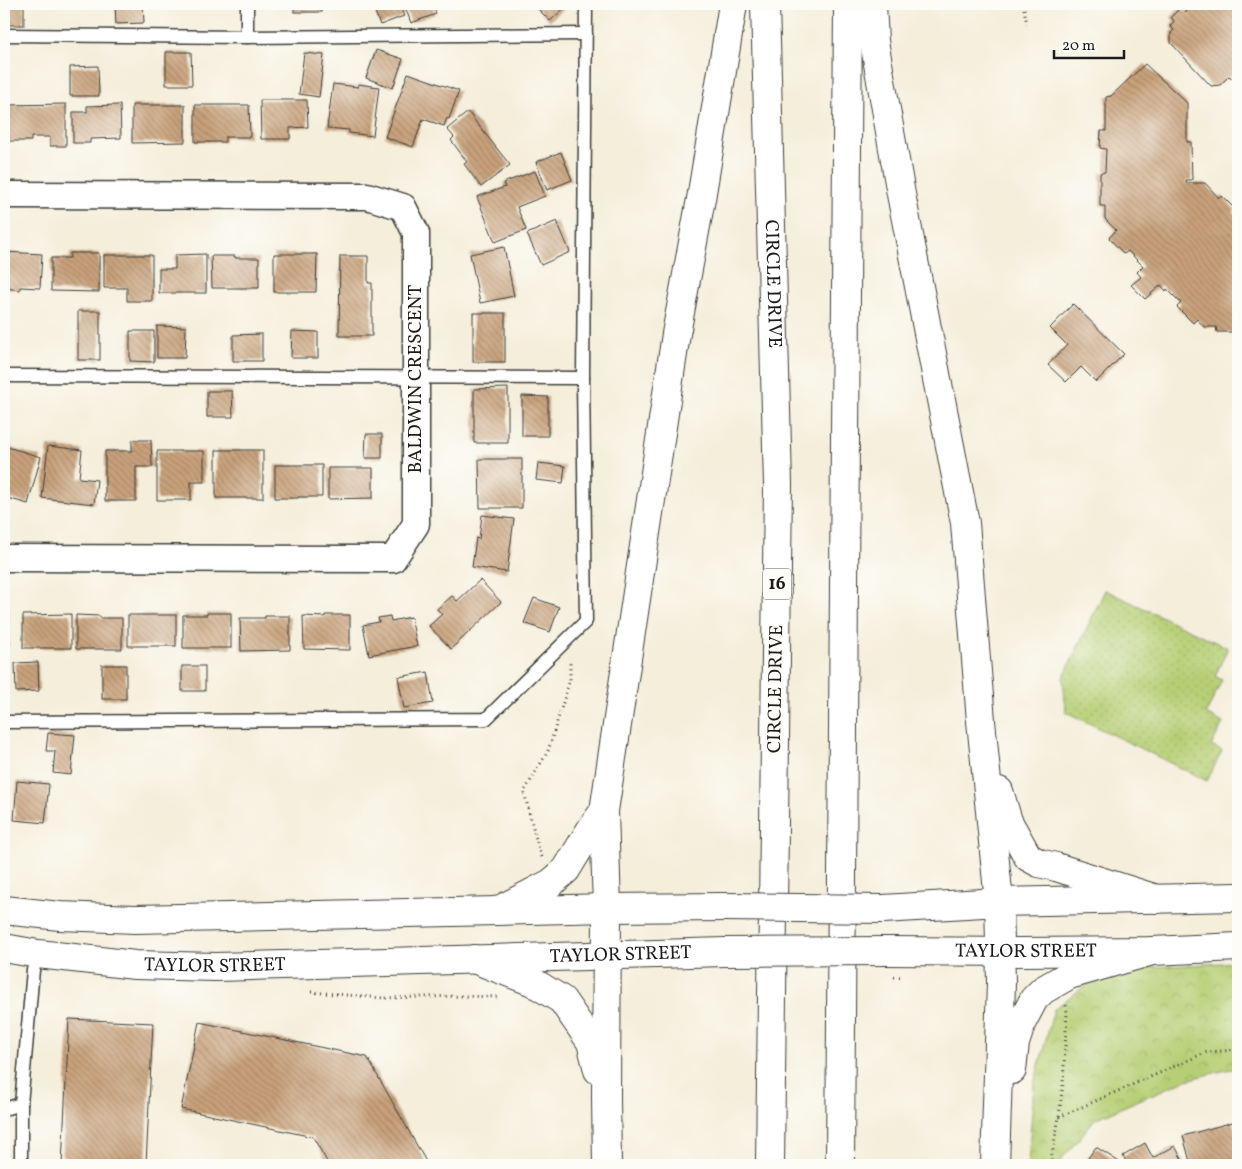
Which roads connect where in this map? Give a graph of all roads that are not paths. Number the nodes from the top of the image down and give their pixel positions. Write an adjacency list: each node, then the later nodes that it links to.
1 (247, 4): 9 (lane)
2 (586, 4): 7 (lane)
3 (732, 4): 17 (main road)
4 (765, 4): 36 (main road, CIRCLE DRIVE / 16)
5 (848, 4): 37 (main road)
6 (872, 4): 15 (main road)
7 (586, 34): 9 (lane); 13 (lane)
8 (4, 35): 9 (lane)
9 (247, 37)
10 (4, 195): 12 (street, BALDWIN CRESCENT)
11 (4, 376): 12 (lane)
12 (416, 378): 13 (lane); 14 (street, BALDWIN CRESCENT)
13 (583, 378): 16 (lane)
14 (4, 558)
15 (981, 721): 19 (main road); 20 (main road)
16 (4, 722)
17 (604, 811): 21 (main road); 23 (main road)
18 (1238, 897): 19 (main road)
19 (1157, 899): 20 (main road)
20 (999, 902): 21 (main road, bridge); 27 (main road)
21 (607, 908): 23 (main road); 29 (main road)
22 (4, 910): 23 (main road)
23 (497, 912)
24 (1238, 947): 26 (main road, TAYLOR STREET)
25 (4, 948): 28 (main road, TAYLOR STREET)
26 (1152, 951): 27 (main road, TAYLOR STREET); 39 (main road)
27 (1000, 952): 29 (main road, TAYLOR STREET, bridge); 38 (main road)
28 (38, 954): 30 (main road, TAYLOR STREET); 32 (lane)
29 (607, 955): 30 (main road, TAYLOR STREET); 31 (main road)
30 (474, 959): 31 (main road)
31 (606, 1098): 35 (main road)
32 (21, 1104): 33 (lane); 34 (lane)
33 (4, 1108)
34 (21, 1165)
35 (607, 1165)
36 (770, 1165)
37 (840, 1165)
38 (995, 1165)
39 (998, 1165)

